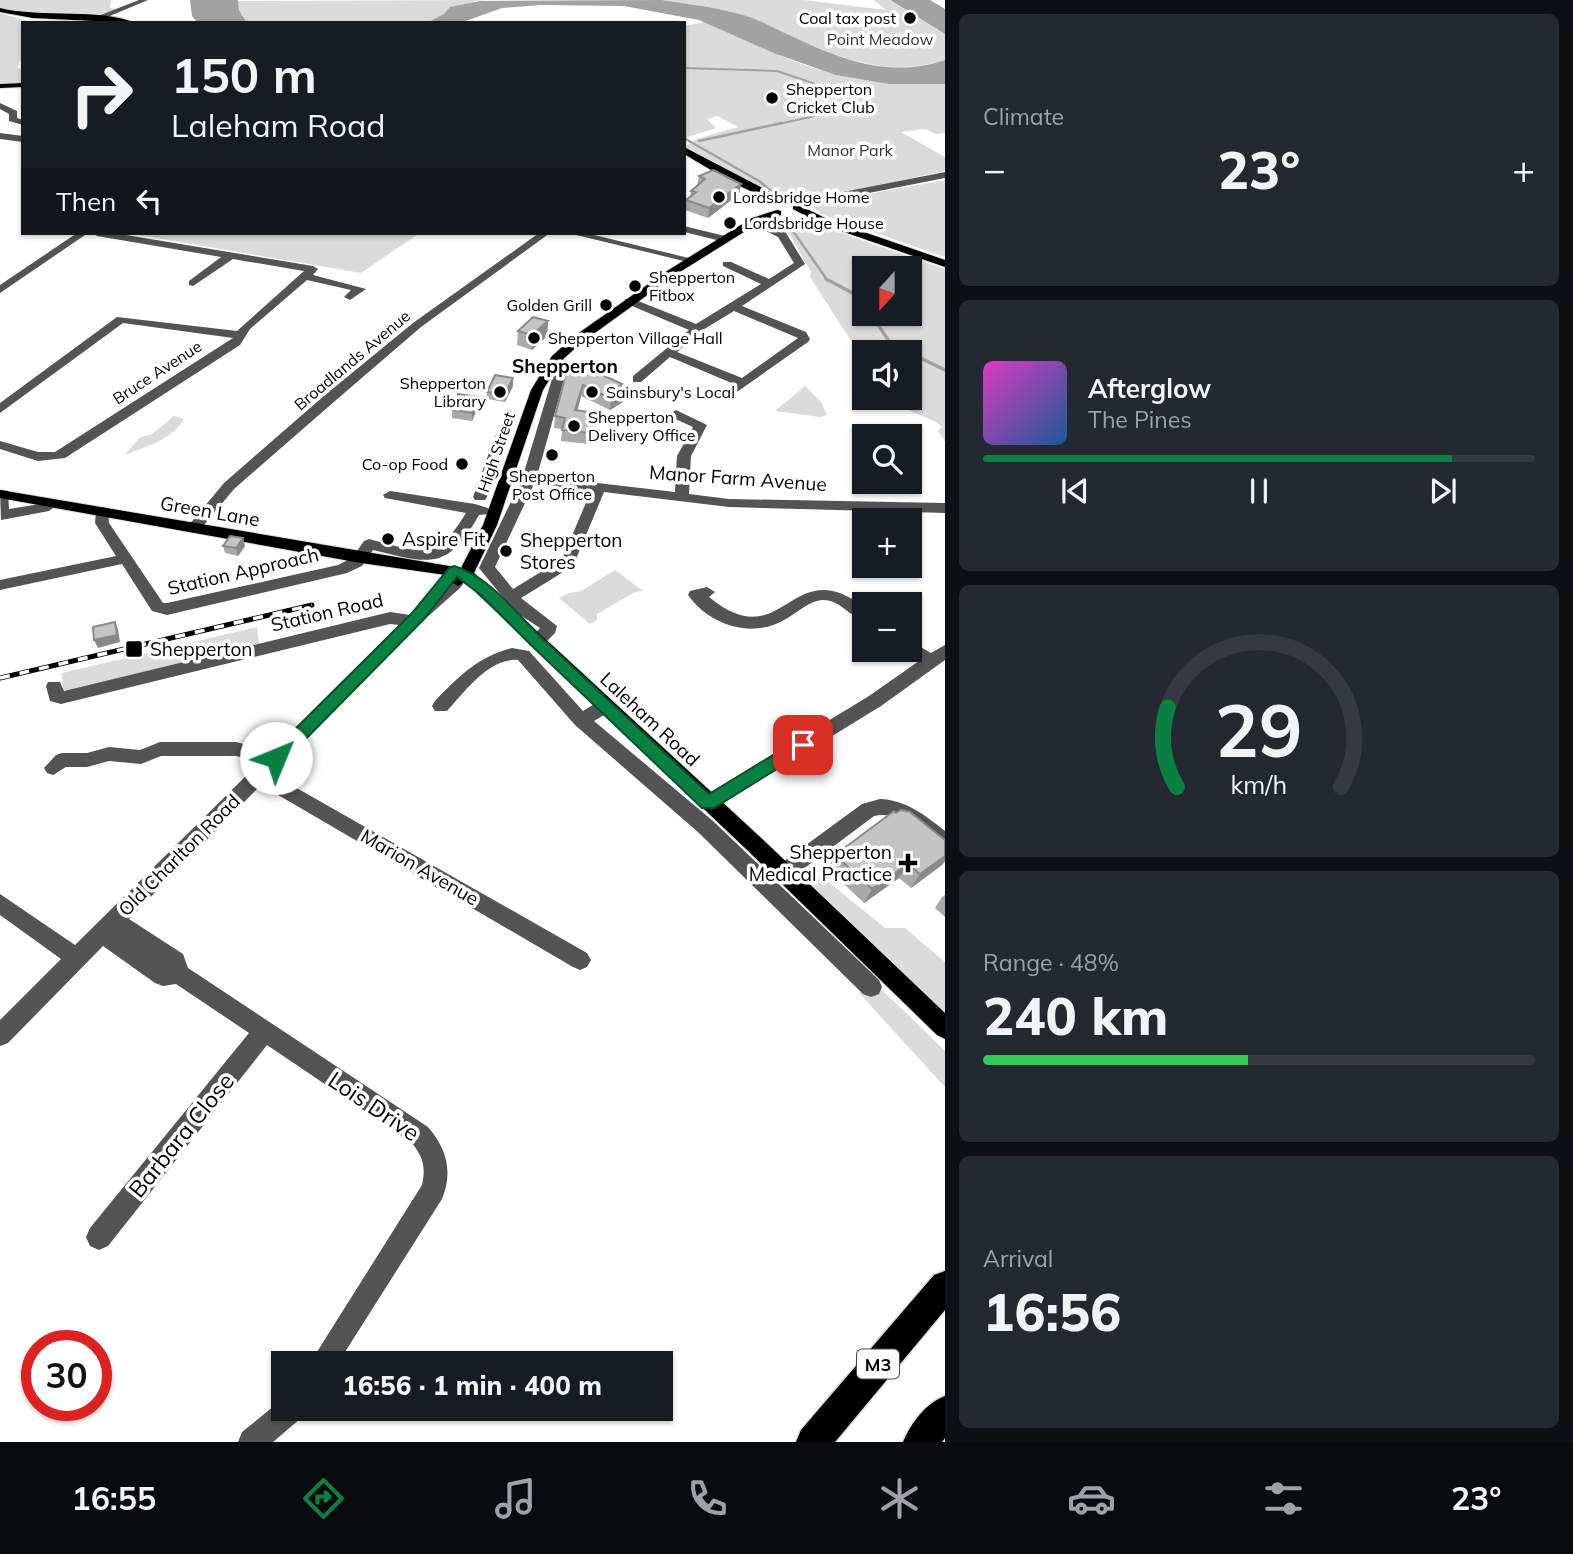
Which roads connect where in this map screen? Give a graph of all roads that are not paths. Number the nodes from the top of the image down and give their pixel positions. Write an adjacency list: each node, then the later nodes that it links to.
1 (145, 0): 3 (street)
2 (0, 10): 3 (main road)
3 (102, 16): 4 (main road)
4 (123, 21)
5 (21, 85): 6 (main road)
6 (0, 86)
7 (0, 106): 8 (street)
8 (21, 123)
9 (0, 136): 10 (street)
10 (21, 139)
11 (686, 151): 13 (main road)
12 (945, 175): 16 (street)
13 (742, 183): 14 (main road); 15 (main road)
14 (773, 197): 15 (main road); 16 (main road)
15 (762, 204): 17 (main road); 18 (main road)
16 (793, 206): 17 (main road); 28 (main road)
17 (776, 213): 18 (main road, High Street)
18 (755, 221): 24 (main road, High Street); 30 (street)
19 (686, 229): 24 (street)
20 (80, 235): 32 (street)
21 (109, 235): 25 (street)
22 (542, 235): 58 (street, Broadlands Avenue)
23 (582, 235): 26 (street)
24 (725, 239): 26 (main road, High Street)
25 (230, 255): 29 (street); 31 (street)
26 (692, 260): 34 (main road, High Street)
27 (727, 264): 30 (street)
28 (945, 264)
29 (309, 272): 33 (street); 37 (street, Bruce Avenue)
30 (769, 283): 35 (street)
31 (193, 284)
32 (0, 290)
33 (350, 297)
34 (629, 302): 36 (street); 39 (main road, High Street)
35 (733, 306): 36 (street); 38 (street)
36 (697, 329): 38 (street)
37 (240, 335): 41 (street); 44 (street, Bruce Avenue)
38 (670, 353): 40 (street)
39 (556, 359): 43 (main road, High Street); 46 (street)
40 (636, 379)
41 (0, 409)
42 (676, 414): 51 (street)
43 (520, 443): 45 (street); 47 (main road, High Street)
44 (0, 445)
45 (488, 478): 47 (street); 53 (street)
46 (529, 479): 48 (street, Manor Farm Avenue); 64 (street)
47 (506, 482): 56 (main road, High Street)
48 (599, 488): 51 (street, Manor Farm Avenue); 64 (street)
49 (1, 494): 52 (main road, Green Lane); 57 (street, Green Lane)
50 (390, 495): 53 (street)
51 (682, 497): 54 (street, Manor Farm Avenue)
52 (52, 503): 55 (main road, Green Lane); 57 (street, Green Lane)
53 (477, 503): 56 (street); 59 (street, Station Approach)
54 (945, 508)
55 (103, 512): 58 (main road, Green Lane); 60 (street, Station Approach)
56 (493, 512): 61 (main road, High Street)
57 (1, 516)
58 (194, 528): 59 (main road, Green Lane)
59 (361, 558): 60 (street, Station Approach); 61 (main road, Green Lane)
60 (124, 559): 62 (street)
61 (455, 577): 64 (main road, Laleham Road); 66 (street, Old Charlton Road)
62 (0, 585)
63 (708, 592): 65 (street)
64 (510, 606): 67 (main road, Laleham Road)
65 (852, 607)
66 (416, 618): 70 (street, Station Road); 74 (street, Old Charlton Road)
67 (543, 640): 69 (street); 72 (main road, Laleham Road)
68 (938, 656): 77 (street)
69 (525, 659): 71 (street); 73 (street)
70 (54, 686)
71 (441, 706)
72 (605, 706): 73 (street); 77 (main road, Laleham Road)
73 (581, 720): 84 (street)
74 (276, 758): 75 (street); 76 (street, Old Charlton Road)
75 (53, 768)
76 (259, 775): 81 (street, Old Charlton Road); 83 (street, Marion Avenue)
77 (708, 803): 79 (main road, Laleham Road)
78 (945, 842): 79 (street)
79 (783, 873): 85 (main road, Laleham Road)
80 (0, 903): 82 (street)
81 (108, 927): 82 (street, Old Charlton Road); 86 (street, Lois Drive)
82 (76, 958): 87 (street, Old Charlton Road)
83 (580, 960)
84 (871, 987)
85 (945, 1028)
86 (263, 1032): 88 (street, Barbara Close); 90 (street, Lois Drive)
87 (0, 1035)
88 (99, 1237)
89 (945, 1286): 94 (highway, M3)
90 (331, 1351)
91 (945, 1412): 95 (highway)
92 (276, 1421): 93 (street)
93 (252, 1442)
94 (813, 1442)
95 (920, 1442)

